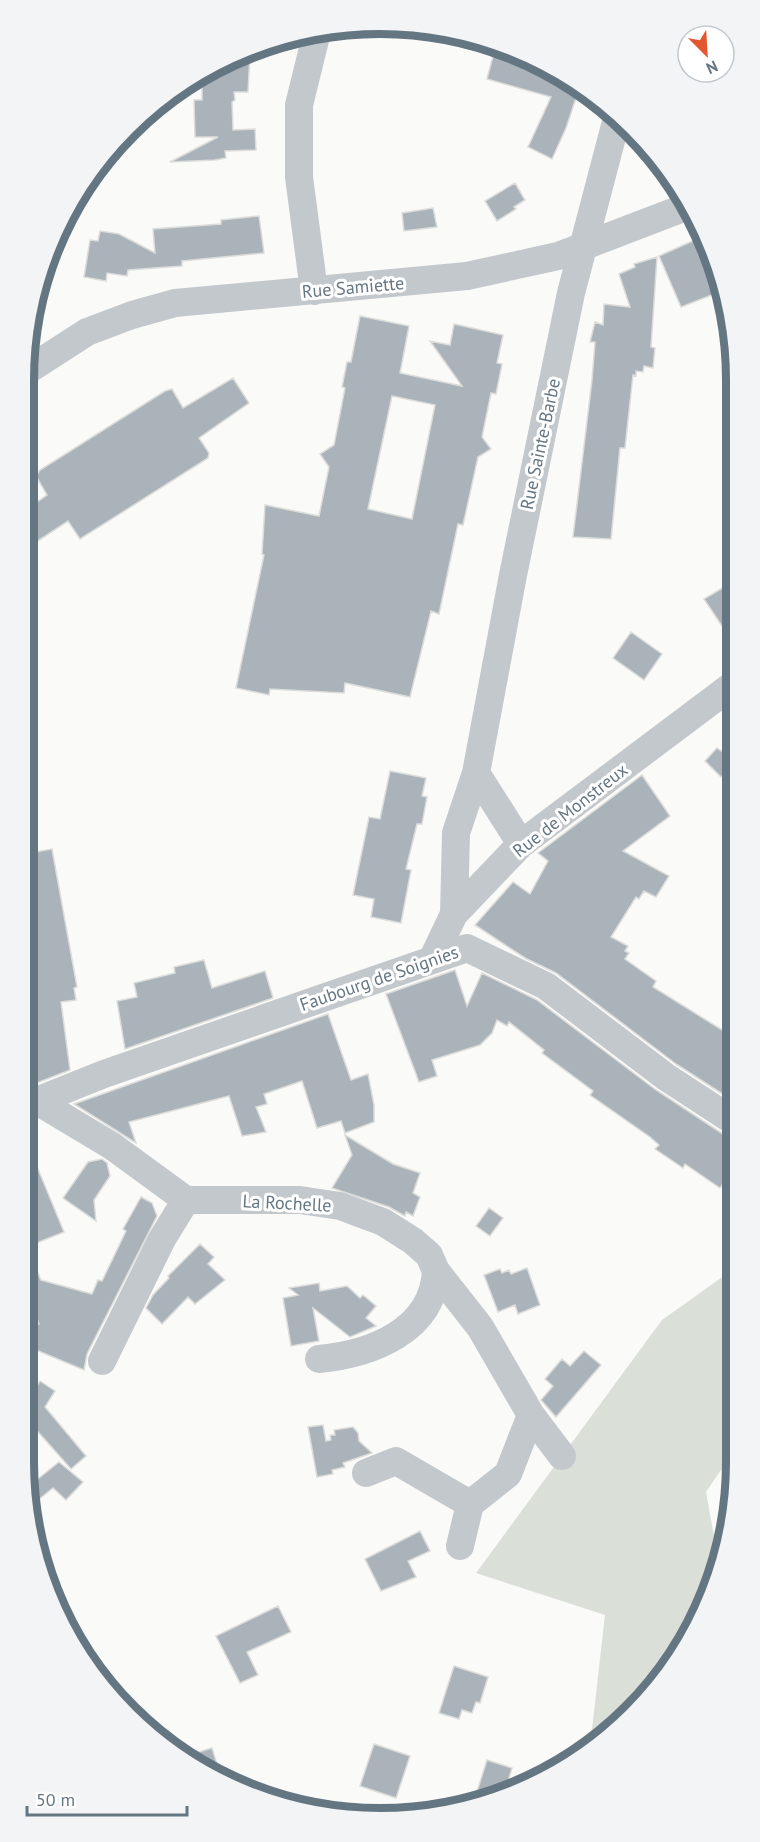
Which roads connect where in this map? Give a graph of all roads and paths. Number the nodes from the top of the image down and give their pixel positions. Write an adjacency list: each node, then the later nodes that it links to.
1 (315, 41): 5 (street)
2 (615, 127): 4 (street, Rue Sainte-Barbe)
3 (680, 209): 4 (street, Rue Samiette)
4 (583, 246): 5 (street, Rue Samiette); 8 (street, Rue Sainte-Barbe)
5 (314, 291): 6 (street, Rue Samiette)
6 (35, 366)
7 (726, 695): 9 (street, Rue de Monstreux)
8 (476, 773): 9 (street); 10 (street, Rue Sainte-Barbe)
9 (522, 844): 10 (street, Rue de Monstreux)
10 (454, 914): 11 (street, Rue de Monstreux)
11 (432, 960): 12 (street, Faubourg de Soignies); 14 (street, Faubourg de Soignies)
12 (34, 1103)
13 (34, 1106): 15 (street)
14 (726, 1116)
15 (186, 1200): 16 (street, La Rochelle); 18 (street)
16 (436, 1271): 17 (street); 19 (street, La Rochelle)
17 (319, 1359)
18 (102, 1361)
19 (531, 1415): 20 (street, La Rochelle); 22 (street)
20 (562, 1456)
21 (366, 1473): 22 (street)
22 (470, 1504): 23 (street)
23 (460, 1546)

